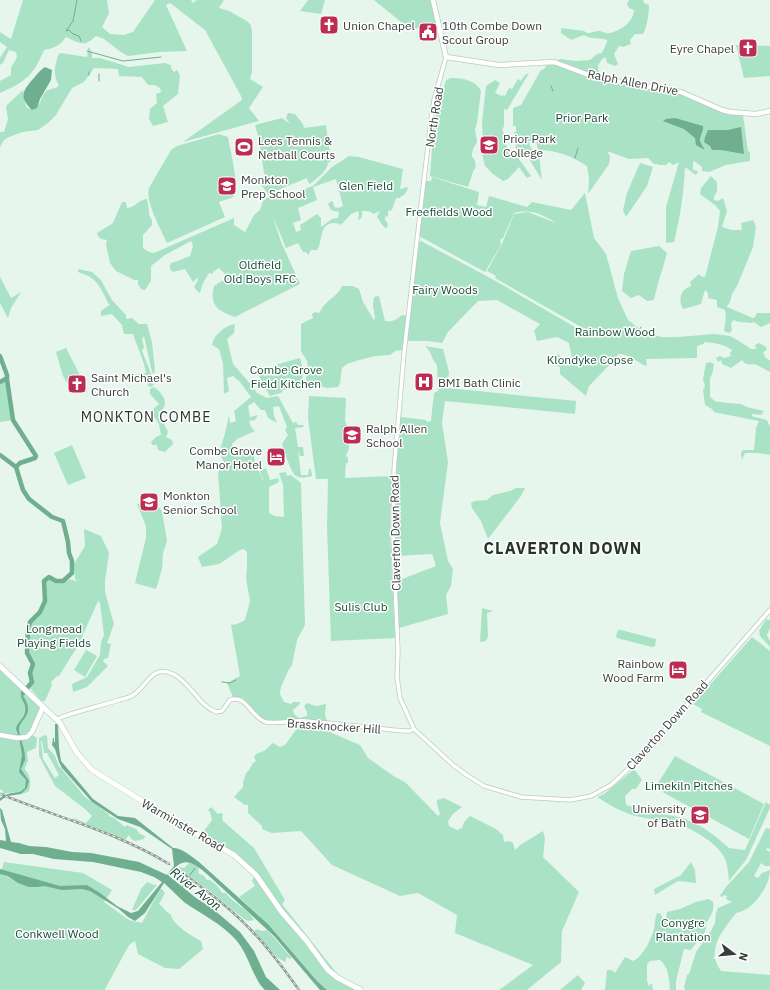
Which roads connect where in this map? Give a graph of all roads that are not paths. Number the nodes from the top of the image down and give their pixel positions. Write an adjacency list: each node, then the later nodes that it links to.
1 (433, 0): 2 (main road, North Road)
2 (446, 57): 3 (main road, Ralph Allen Drive); 4 (street, North Road)
3 (770, 111)
4 (418, 236): 9 (street, Claverton Down Road)
5 (770, 610): 9 (street, Claverton Down Road)
6 (0, 666): 7 (highway, Warminster Road)
7 (43, 706): 8 (highway, Warminster Road); 10 (main road)
8 (59, 720): 9 (street, Brassknocker Hill); 11 (highway, Warminster Road)
9 (414, 729)
10 (0, 735)
11 (361, 990)

